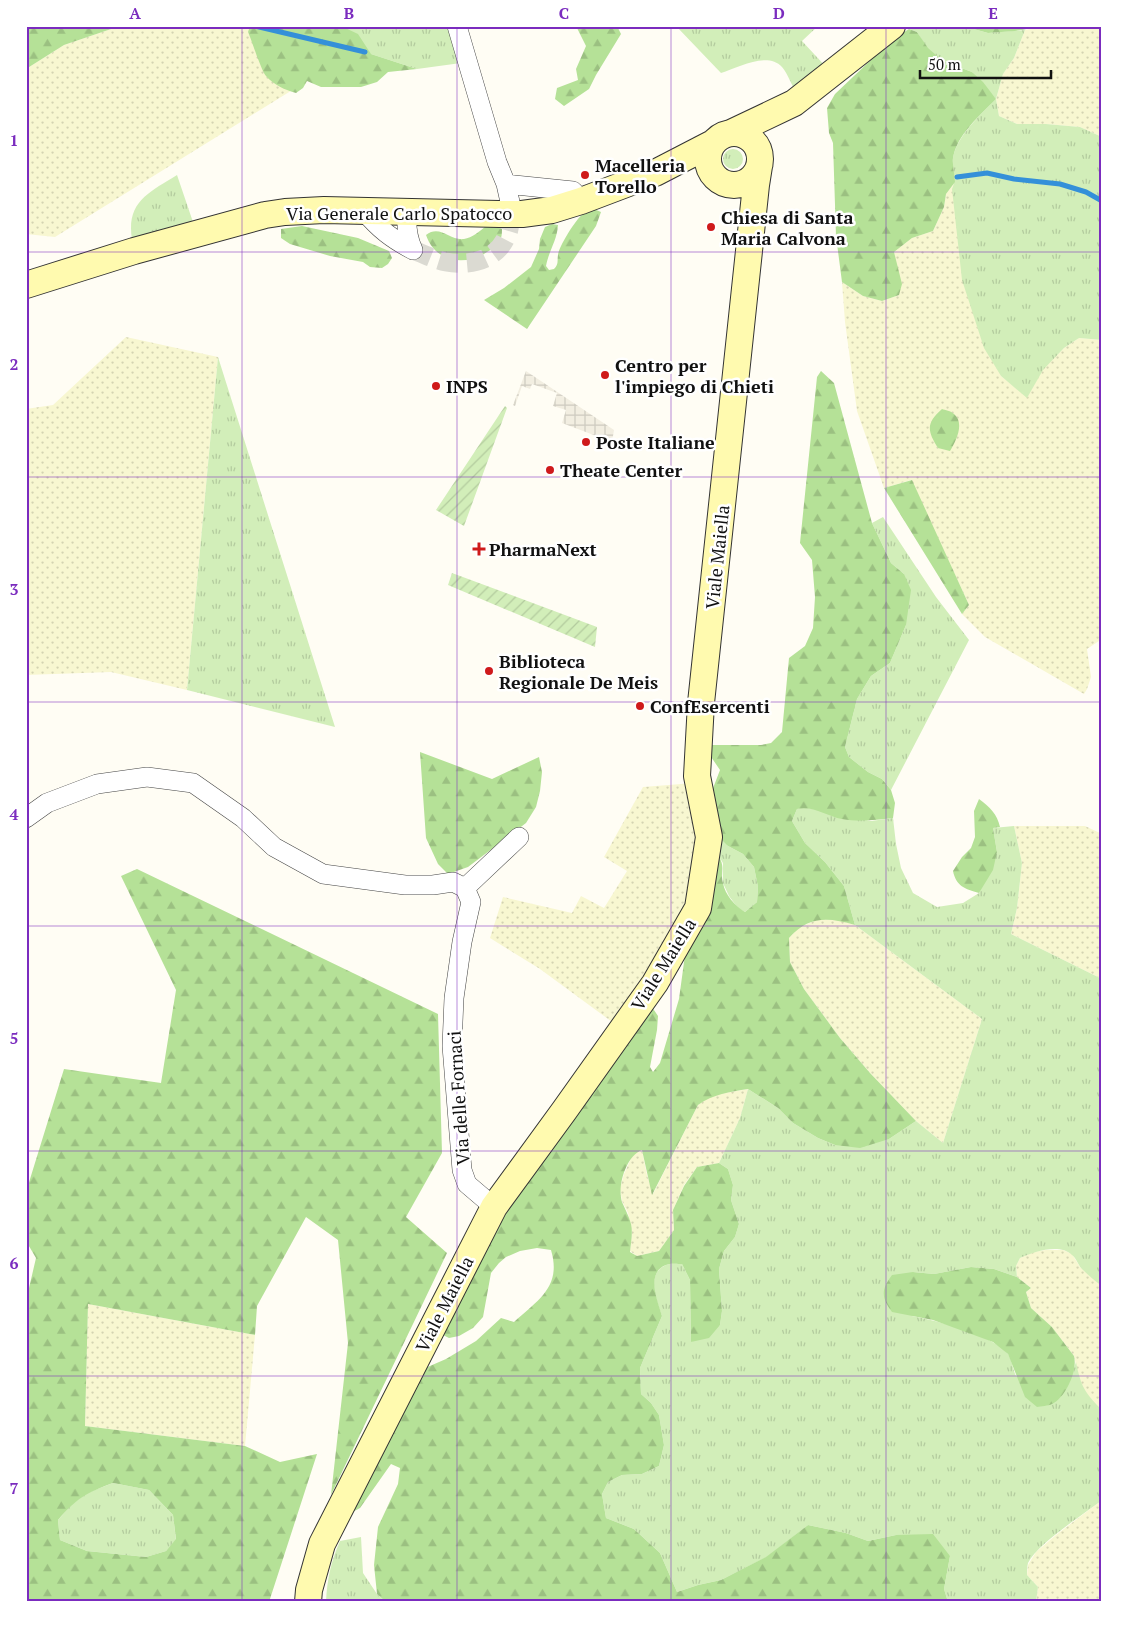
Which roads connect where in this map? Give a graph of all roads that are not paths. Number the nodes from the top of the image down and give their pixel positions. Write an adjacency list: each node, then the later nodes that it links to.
1 (457, 26): 8 (street)
2 (883, 29): 3 (main road)
3 (794, 102): 4 (main road, Via Generale Carlo Spatocco); 5 (main road)
4 (722, 138): 5 (main road); 6 (main road, Via Generale Carlo Spatocco); 7 (main road)
5 (759, 159): 7 (main road); 11 (main road, Viale Maiella)
6 (655, 173): 7 (main road, Via Generale Carlo Spatocco); 8 (main road, Via Generale Carlo Spatocco)
7 (719, 179): 11 (main road, Viale Maiella)
8 (581, 202): 10 (main road, Via Generale Carlo Spatocco)
9 (364, 211): 10 (main road, Via Generale Carlo Spatocco); 10 (street); 12 (main road, Via Generale Carlo Spatocco)
10 (407, 212)
11 (749, 245): 16 (main road, Viale Maiella)
12 (26, 285)
13 (26, 818): 15 (street)
14 (519, 837): 15 (street)
15 (465, 888): 16 (street, Via delle Fornaci)
16 (494, 1207): 17 (main road, Viale Maiella)
17 (308, 1602)

